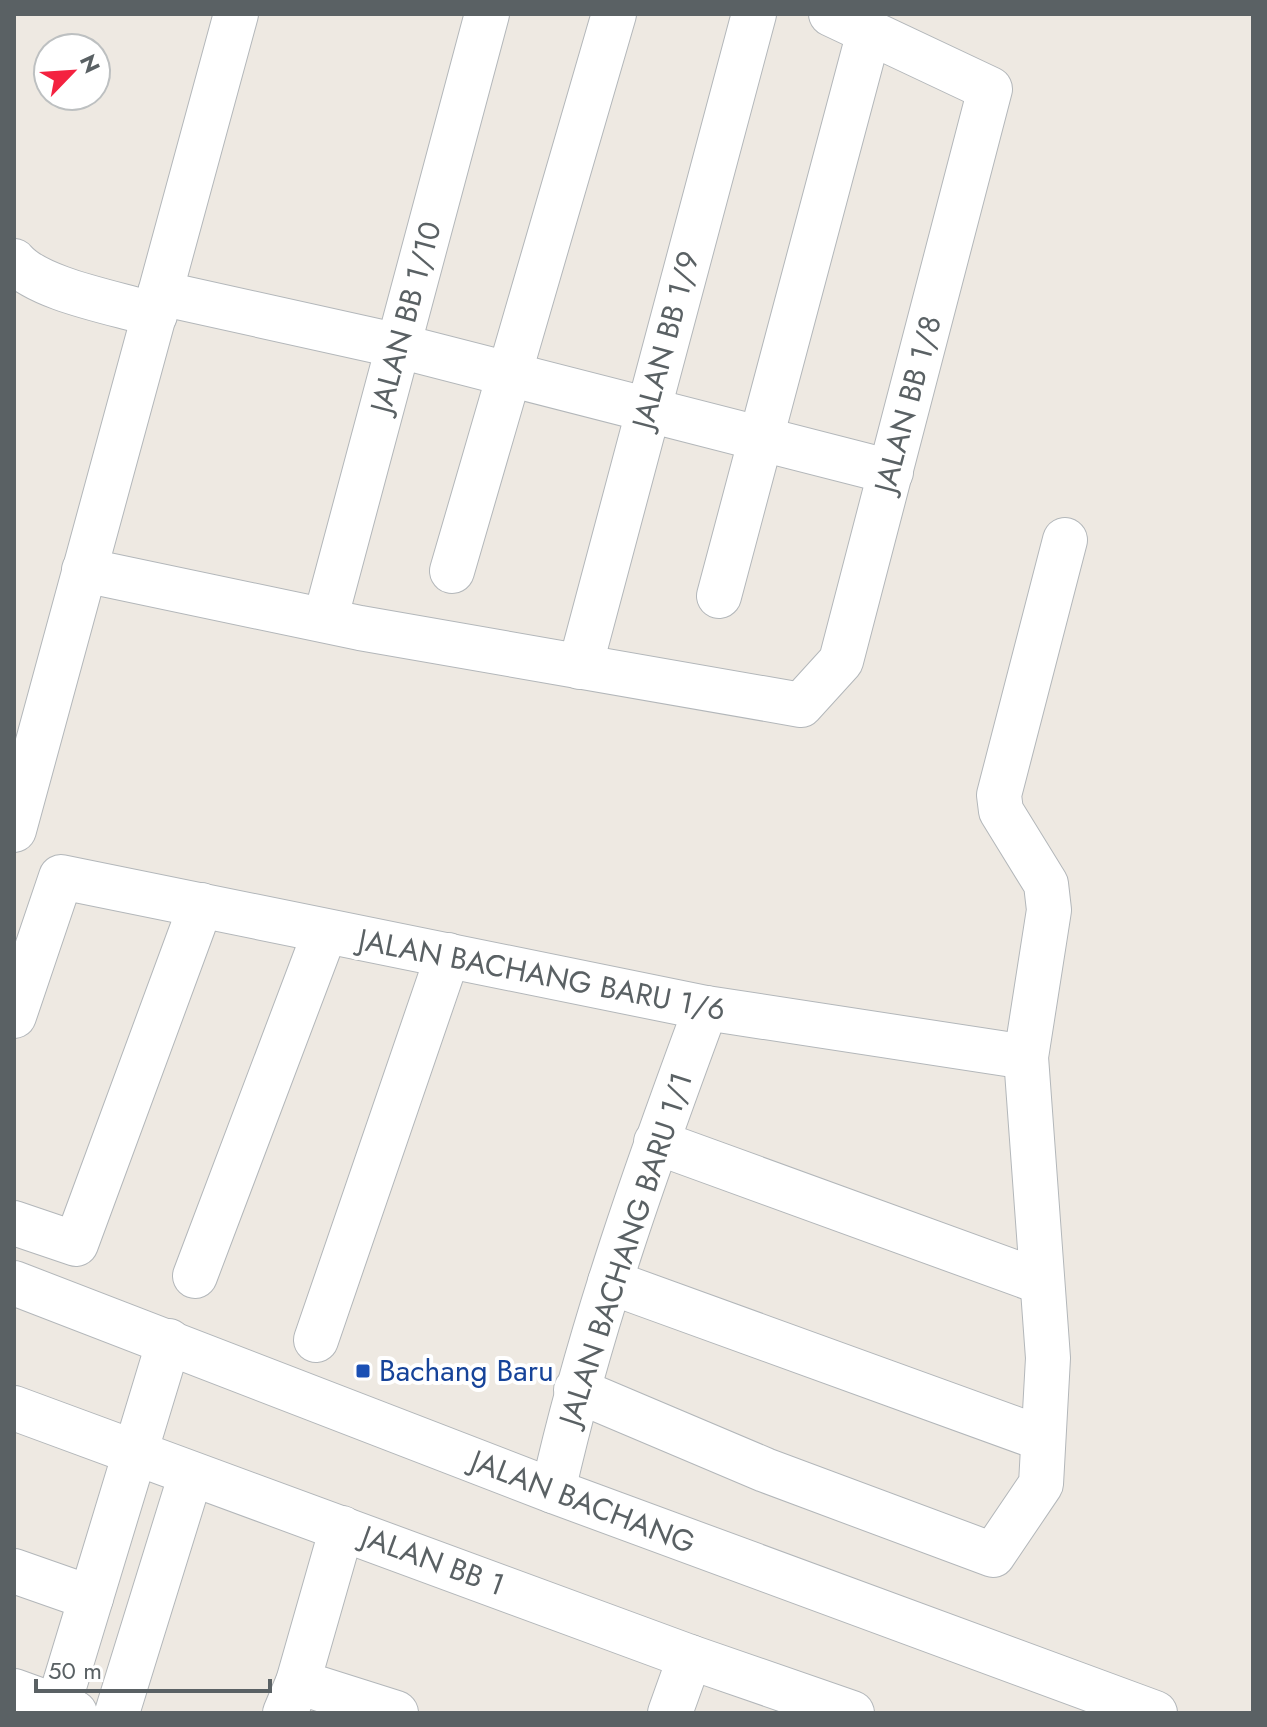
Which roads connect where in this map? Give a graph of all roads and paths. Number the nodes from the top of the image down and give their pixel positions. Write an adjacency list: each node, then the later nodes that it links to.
1 (236, 14): 7 (street)
2 (487, 14): 8 (street, JALAN BB 1/10)
3 (614, 14): 9 (street)
4 (754, 14): 10 (street, JALAN BB 1/9)
5 (850, 23): 11 (street); 12 (street, JALAN BB 1/8)
6 (14, 261): 7 (street)
7 (158, 304): 8 (street); 14 (street)
8 (399, 346): 9 (street); 17 (street, JALAN BB 1/10)
9 (509, 375): 10 (street); 15 (street)
10 (646, 410): 11 (street); 18 (street, JALAN BB 1/9)
11 (758, 438): 12 (street); 16 (street)
12 (891, 472): 18 (street, JALAN BB 1/8)
13 (1065, 540): 25 (street)
14 (84, 570): 17 (street); 19 (street)
15 (452, 571)
16 (719, 596)
17 (325, 620): 18 (street)
18 (580, 667)
19 (14, 830)
20 (201, 905): 21 (street, JALAN BACHANG BARU 1/6); 24 (street, JALAN BACHANG BARU 1/6); 27 (street)
21 (325, 932): 22 (street, JALAN BACHANG BARU 1/6); 28 (street)
22 (448, 955): 23 (street, JALAN BACHANG BARU 1/6); 32 (street)
23 (706, 1008): 25 (street, JALAN BACHANG BARU 1/6); 26 (street, JALAN BACHANG BARU 1/1)
24 (14, 1016)
25 (1026, 1057): 30 (street)
26 (656, 1142): 29 (street, JALAN BACHANG BARU 1/1); 30 (street)
27 (14, 1223)
28 (195, 1276)
29 (610, 1282): 34 (street, JALAN BACHANG BARU 1/1); 36 (street)
30 (1041, 1282): 36 (street)
31 (14, 1283): 33 (street, JALAN BACHANG)
32 (316, 1340)
33 (169, 1341): 37 (street); 39 (street, JALAN BACHANG)
34 (576, 1390): 36 (street); 39 (street, JALAN BACHANG BARU 1/1)
35 (14, 1408): 37 (street, JALAN BB 1)
36 (1043, 1439)
37 (136, 1451): 38 (street, JALAN BB 1); 42 (street)
38 (191, 1474): 40 (street, JALAN BB 1); 47 (street)
39 (553, 1491): 51 (street, JALAN BACHANG)
40 (342, 1528): 43 (street, JALAN BB 1); 45 (street)
41 (14, 1571): 42 (street)
42 (91, 1598): 46 (street)
43 (690, 1657): 49 (street); 50 (street, JALAN BB 1)
44 (14, 1691): 46 (street)
45 (292, 1697): 48 (street)
46 (63, 1711)
47 (117, 1713)
48 (396, 1713)
49 (670, 1713)
50 (852, 1713)
51 (1155, 1713)

